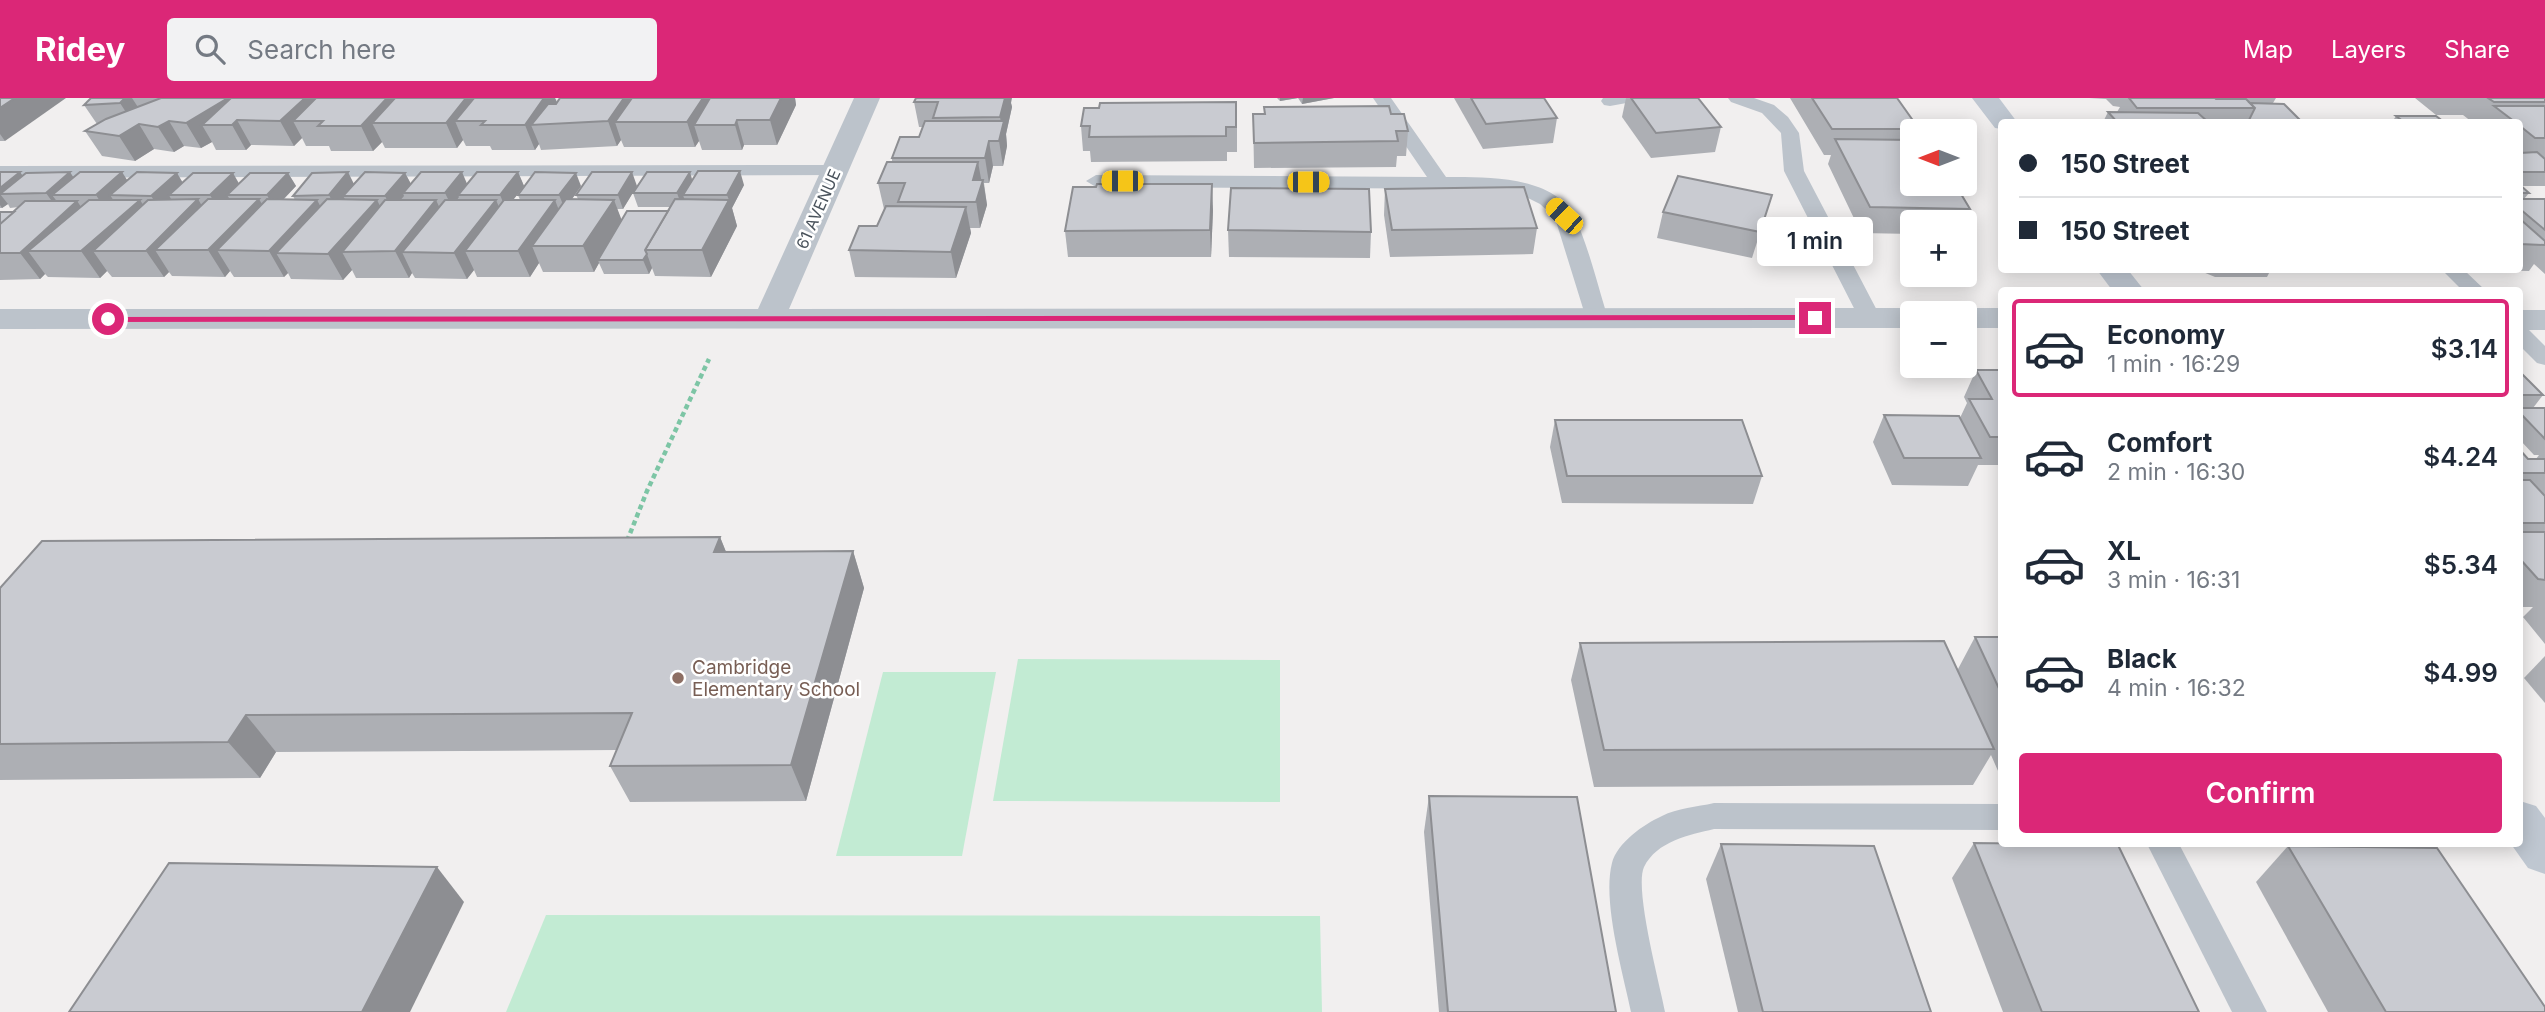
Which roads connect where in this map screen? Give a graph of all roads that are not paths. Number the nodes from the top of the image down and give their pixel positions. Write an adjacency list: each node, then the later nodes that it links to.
1 (867, 98): 6 (street, 61 AVENUE)
2 (1382, 98): 9 (lane)
3 (1737, 98): 15 (lane)
4 (1985, 98): 5 (street)
5 (2002, 119)
6 (835, 171): 7 (lane); 20 (street, 61 AVENUE)
7 (0, 172)
8 (1096, 181): 9 (lane)
9 (1440, 182): 14 (lane)
10 (2114, 273): 12 (street)
11 (2455, 273): 13 (lane)
12 (2126, 287)
13 (2471, 287)
14 (1597, 317): 15 (street); 20 (street)
15 (1870, 318): 16 (street)
16 (1900, 318)
17 (1977, 318): 18 (street)
18 (1998, 318)
19 (0, 319): 20 (street)
20 (769, 319)
21 (2523, 320): 22 (street)
22 (2545, 320)
23 (2523, 337): 24 (lane)
24 (2545, 358)
25 (1998, 817): 29 (lane)
26 (2523, 824): 28 (street)
27 (2166, 847): 30 (lane)
28 (2545, 853)
29 (1648, 1012)
30 (2250, 1012)

